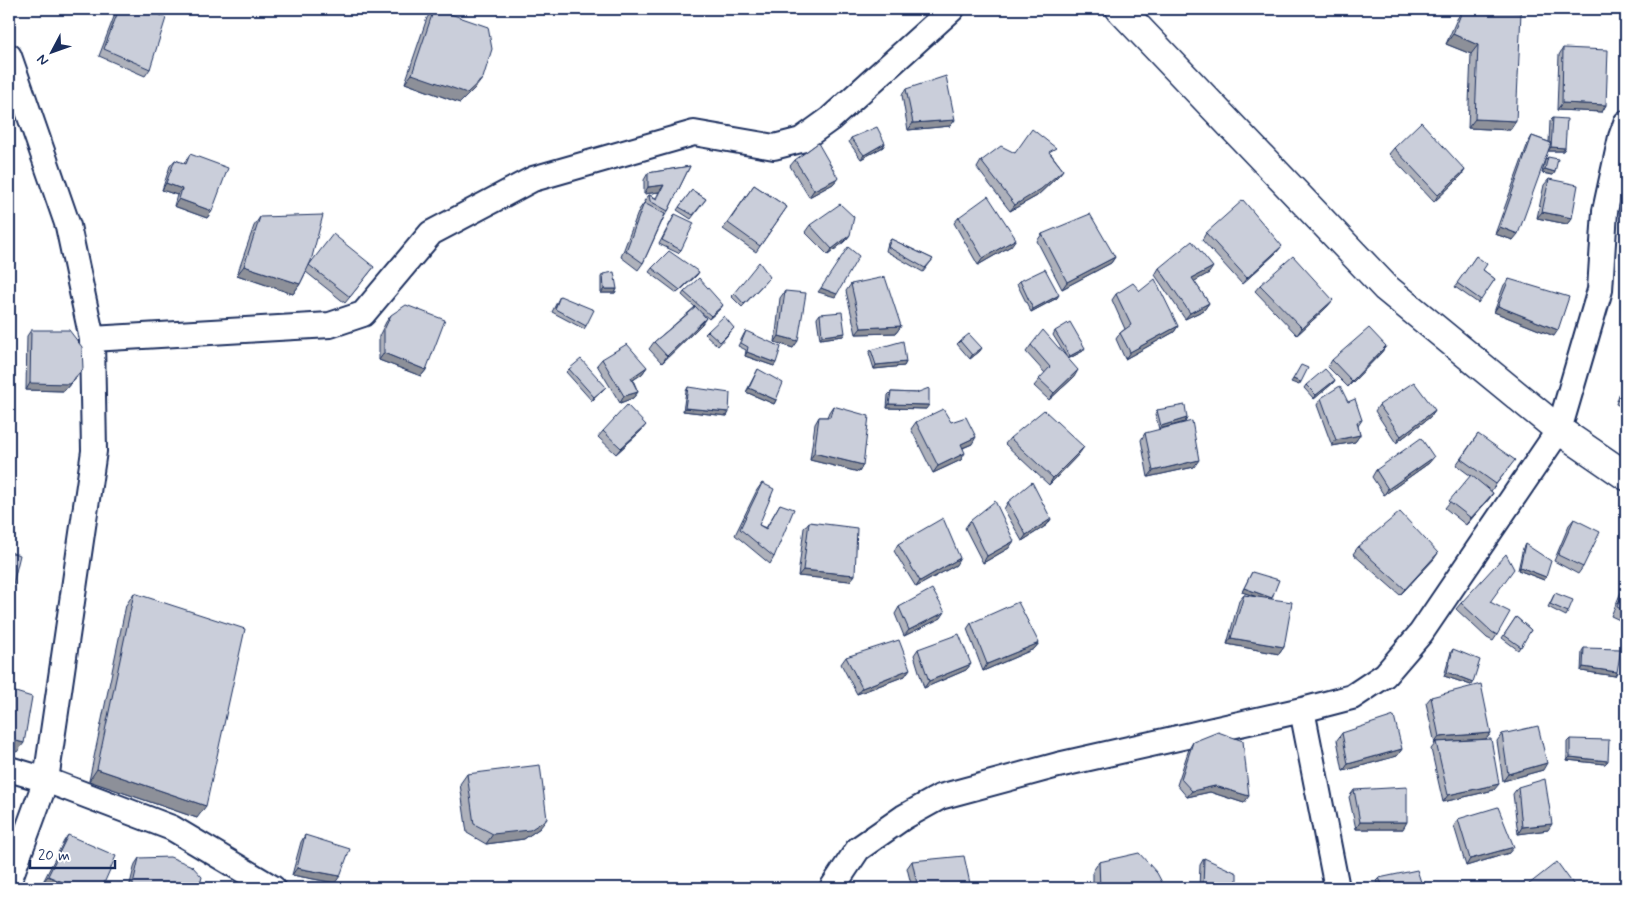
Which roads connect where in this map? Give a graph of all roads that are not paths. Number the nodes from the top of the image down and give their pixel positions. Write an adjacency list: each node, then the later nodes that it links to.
1 (952, 9): 5 (street)
2 (1120, 9): 6 (main road)
3 (9, 56): 5 (street)
4 (1626, 123): 6 (street)
5 (92, 339): 10 (street)
6 (1559, 430): 7 (main road); 8 (street)
7 (1626, 476)
8 (1302, 710): 13 (street); 14 (street)
9 (9, 769): 10 (street)
10 (46, 780): 11 (street); 12 (street)
11 (9, 881)
12 (273, 888)
13 (832, 888)
14 (1337, 888)

